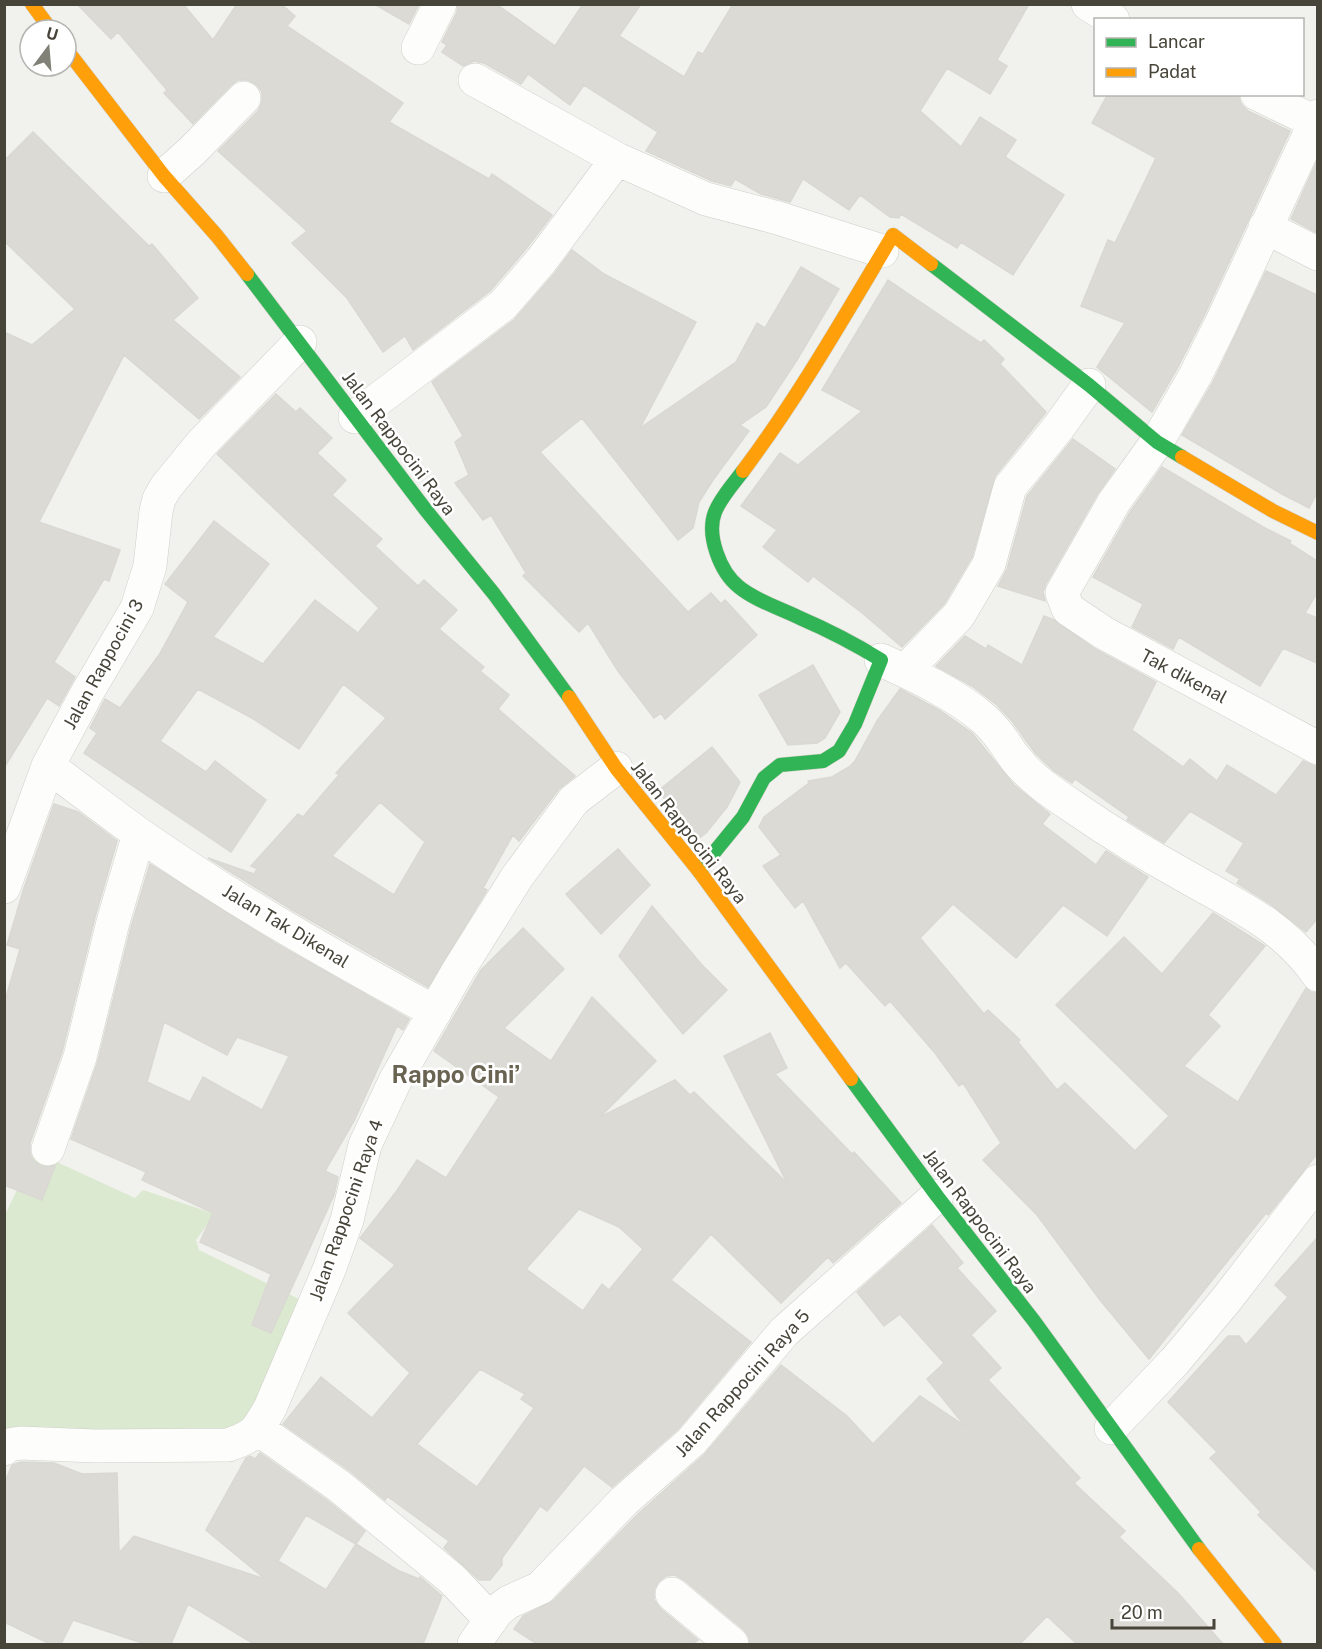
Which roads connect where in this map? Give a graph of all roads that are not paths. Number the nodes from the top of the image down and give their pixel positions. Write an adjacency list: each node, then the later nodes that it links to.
1 (32, 4): 4 (main road)
2 (440, 4): 6 (street)
3 (1088, 4): 5 (street)
4 (42, 18)
5 (1110, 18)
6 (418, 48)
7 (78, 65): 13 (main road, Jalan Rappocini Raya)
8 (475, 80): 12 (street)
9 (1262, 96): 11 (street)
10 (244, 98): 13 (street)
11 (1316, 119): 14 (street)
12 (617, 159): 15 (street); 19 (street)
13 (164, 176): 17 (main road, Jalan Rappocini Raya)
14 (1265, 227): 16 (street); 20 (street)
15 (882, 251): 18 (main road); 22 (main road)
16 (1317, 254)
17 (300, 342): 19 (main road, Jalan Rappocini Raya); 24 (street, Jalan Rappocini 3)
18 (1089, 385): 20 (main road); 22 (street)
19 (355, 417): 25 (main road, Jalan Rappocini Raya)
20 (1157, 442): 21 (main road); 23 (street, Tak dikenal)
21 (1317, 533)
22 (893, 665): 27 (main road); 29 (street)
23 (1317, 748)
24 (48, 766): 26 (street, Jalan Tak Dikenal); 28 (street, Jalan Rappocini 3)
25 (616, 768): 27 (main road, Jalan Rappocini Raya); 30 (street, Jalan Rappocini Raya 4)
26 (139, 834): 30 (street, Jalan Tak Dikenal); 31 (street)
27 (699, 870): 33 (main road, Jalan Rappocini Raya)
28 (4, 887)
29 (1317, 975)
30 (435, 1012): 35 (street, Jalan Rappocini Raya 4)
31 (48, 1149)
32 (1314, 1193): 34 (street)
33 (937, 1196): 34 (main road, Jalan Rappocini Raya); 38 (street, Jalan Rappocini Raya 5)
34 (1112, 1428): 40 (main road, Jalan Rappocini Raya)
35 (258, 1429): 36 (street); 38 (street)
36 (4, 1449)
37 (672, 1594): 39 (street)
38 (482, 1632)
39 (732, 1644)
40 (1275, 1644)

